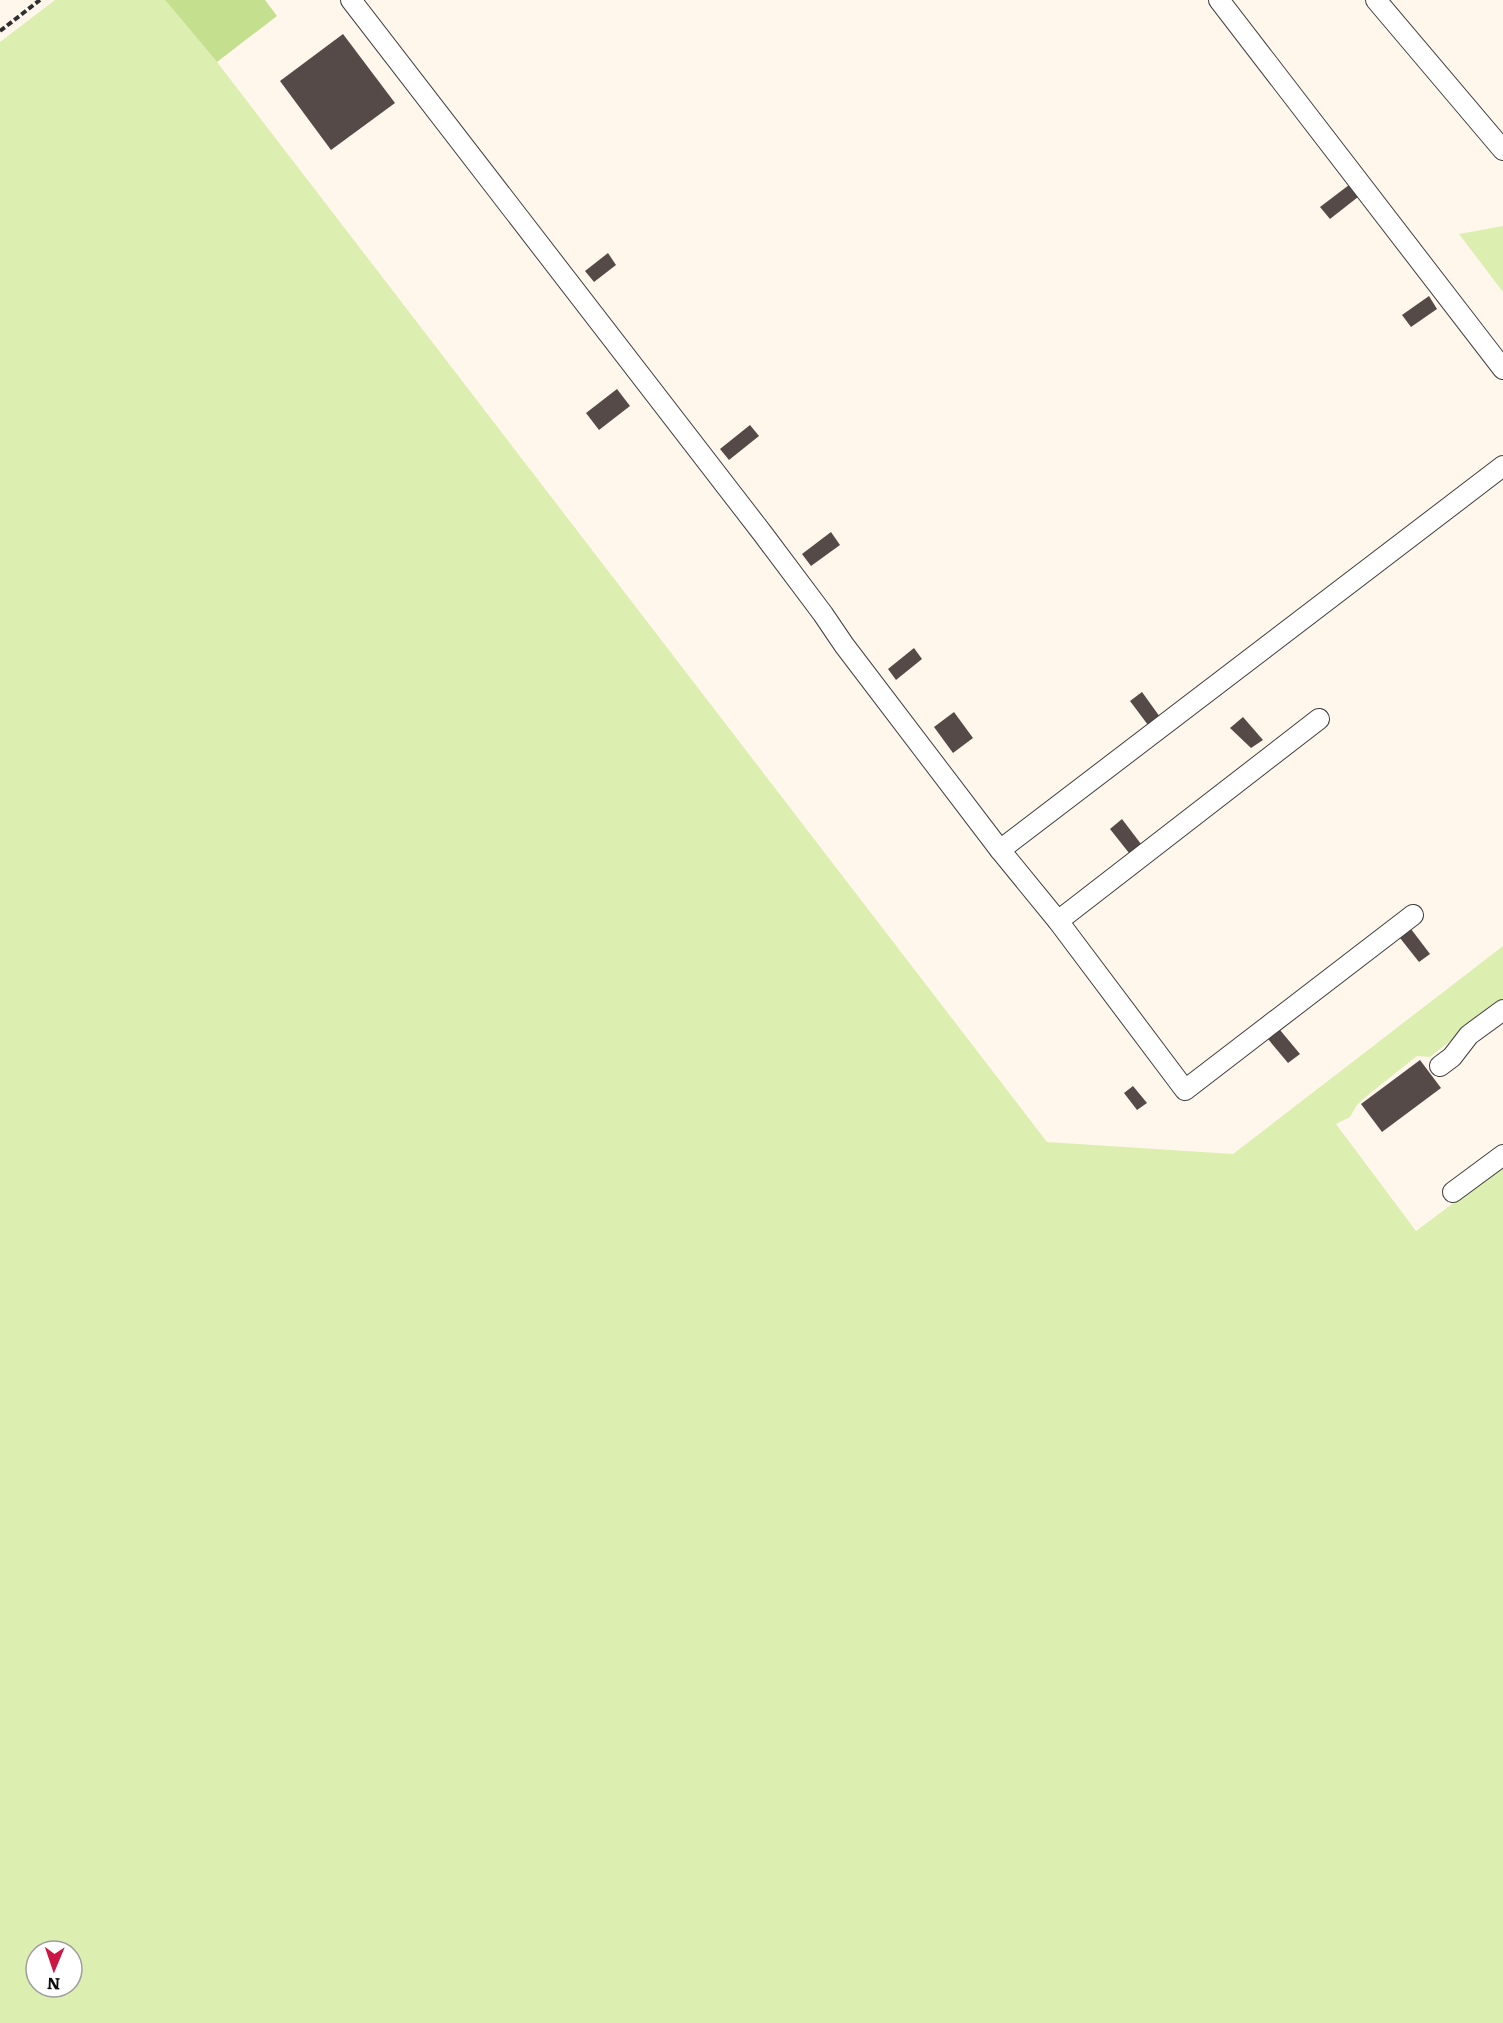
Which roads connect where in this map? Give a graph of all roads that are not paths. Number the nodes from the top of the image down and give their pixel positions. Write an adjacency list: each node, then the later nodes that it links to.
1 (351, 0): 8 (lane)
2 (1219, 0): 5 (lane)
3 (1376, 0): 4 (lane)
4 (1500, 141)
5 (1503, 369)
6 (1503, 466): 8 (lane)
7 (1319, 719): 10 (lane)
8 (1000, 850): 10 (lane)
9 (1413, 915): 10 (lane)
10 (1058, 921)
11 (1503, 1010): 12 (lane)
12 (1440, 1066)
13 (1503, 1155): 14 (lane)
14 (1454, 1192)

